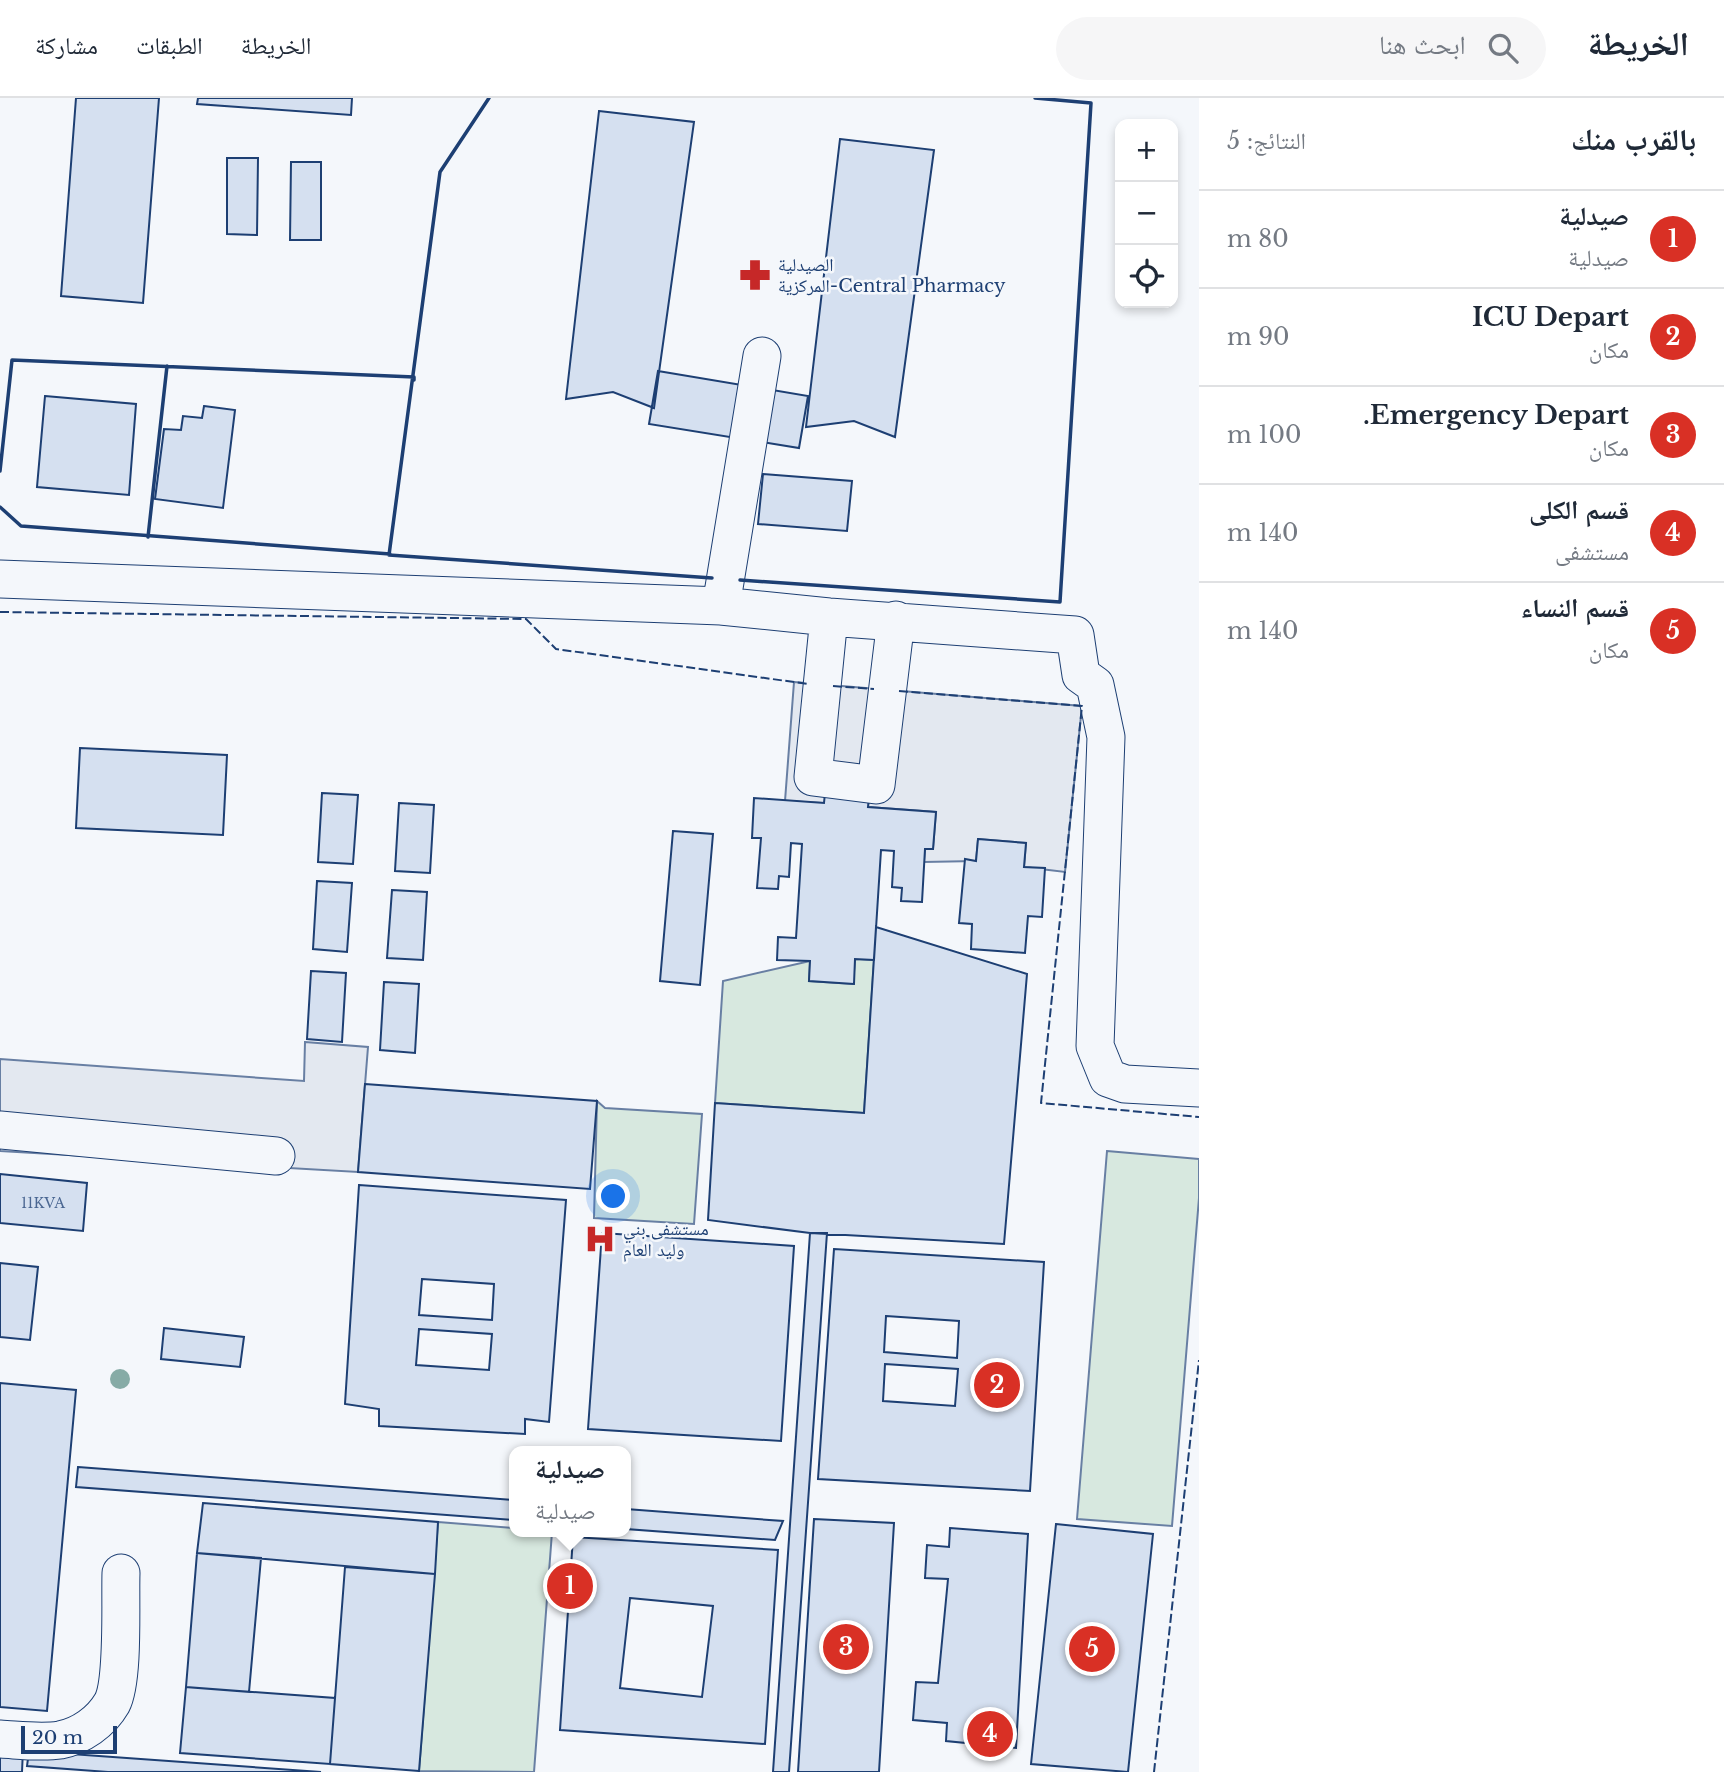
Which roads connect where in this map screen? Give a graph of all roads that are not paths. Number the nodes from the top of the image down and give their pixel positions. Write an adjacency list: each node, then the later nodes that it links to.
1 (762, 356): 3 (street)
2 (0, 579): 3 (street)
3 (721, 606): 4 (street)
4 (829, 617): 5 (street); 5 (street)
5 (896, 620): 6 (street)
6 (1199, 1088)
7 (0, 1130): 8 (street)
8 (276, 1156)
9 (121, 1573): 10 (street)
10 (0, 1739)

